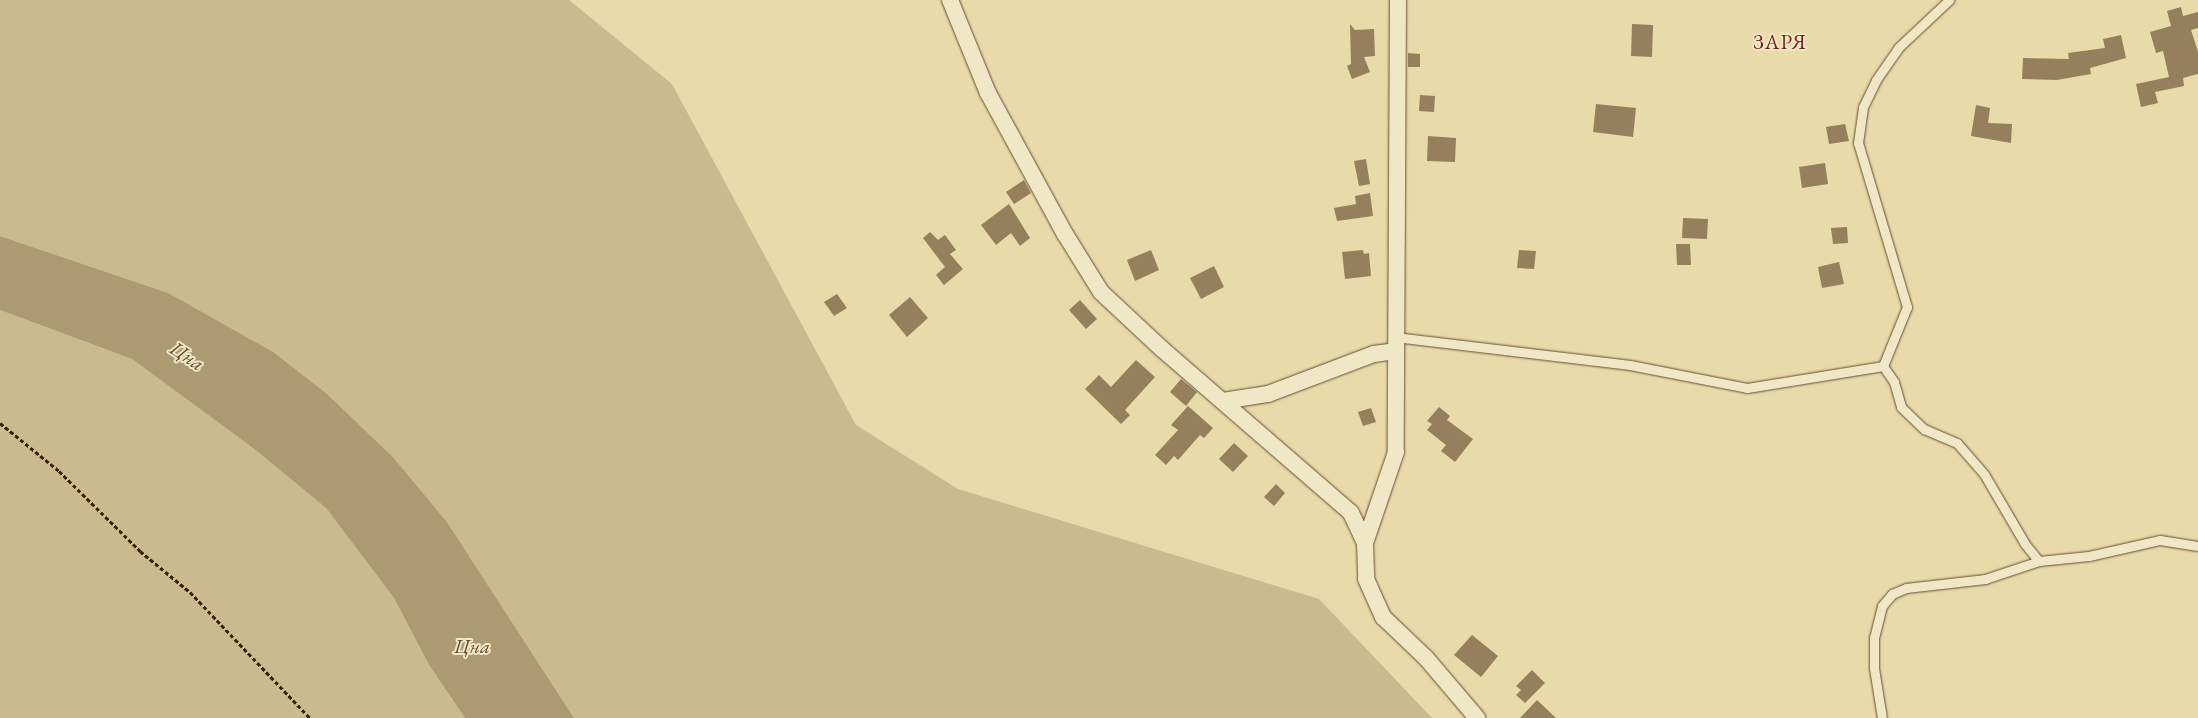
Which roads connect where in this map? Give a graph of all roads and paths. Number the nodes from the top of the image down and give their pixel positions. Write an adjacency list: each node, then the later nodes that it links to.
1 (950, 0): 6 (street)
2 (1398, 0): 4 (street)
3 (1949, 0): 5 (lane)
4 (1395, 344): 5 (lane); 6 (street); 8 (street)
5 (1884, 366): 10 (lane)
6 (1224, 401): 8 (street)
7 (0, 423): 11 (path)
8 (1365, 542): 12 (street)
9 (2198, 546): 10 (lane)
10 (2039, 561): 13 (lane)
11 (310, 718)
12 (1478, 718)
13 (1882, 718)

